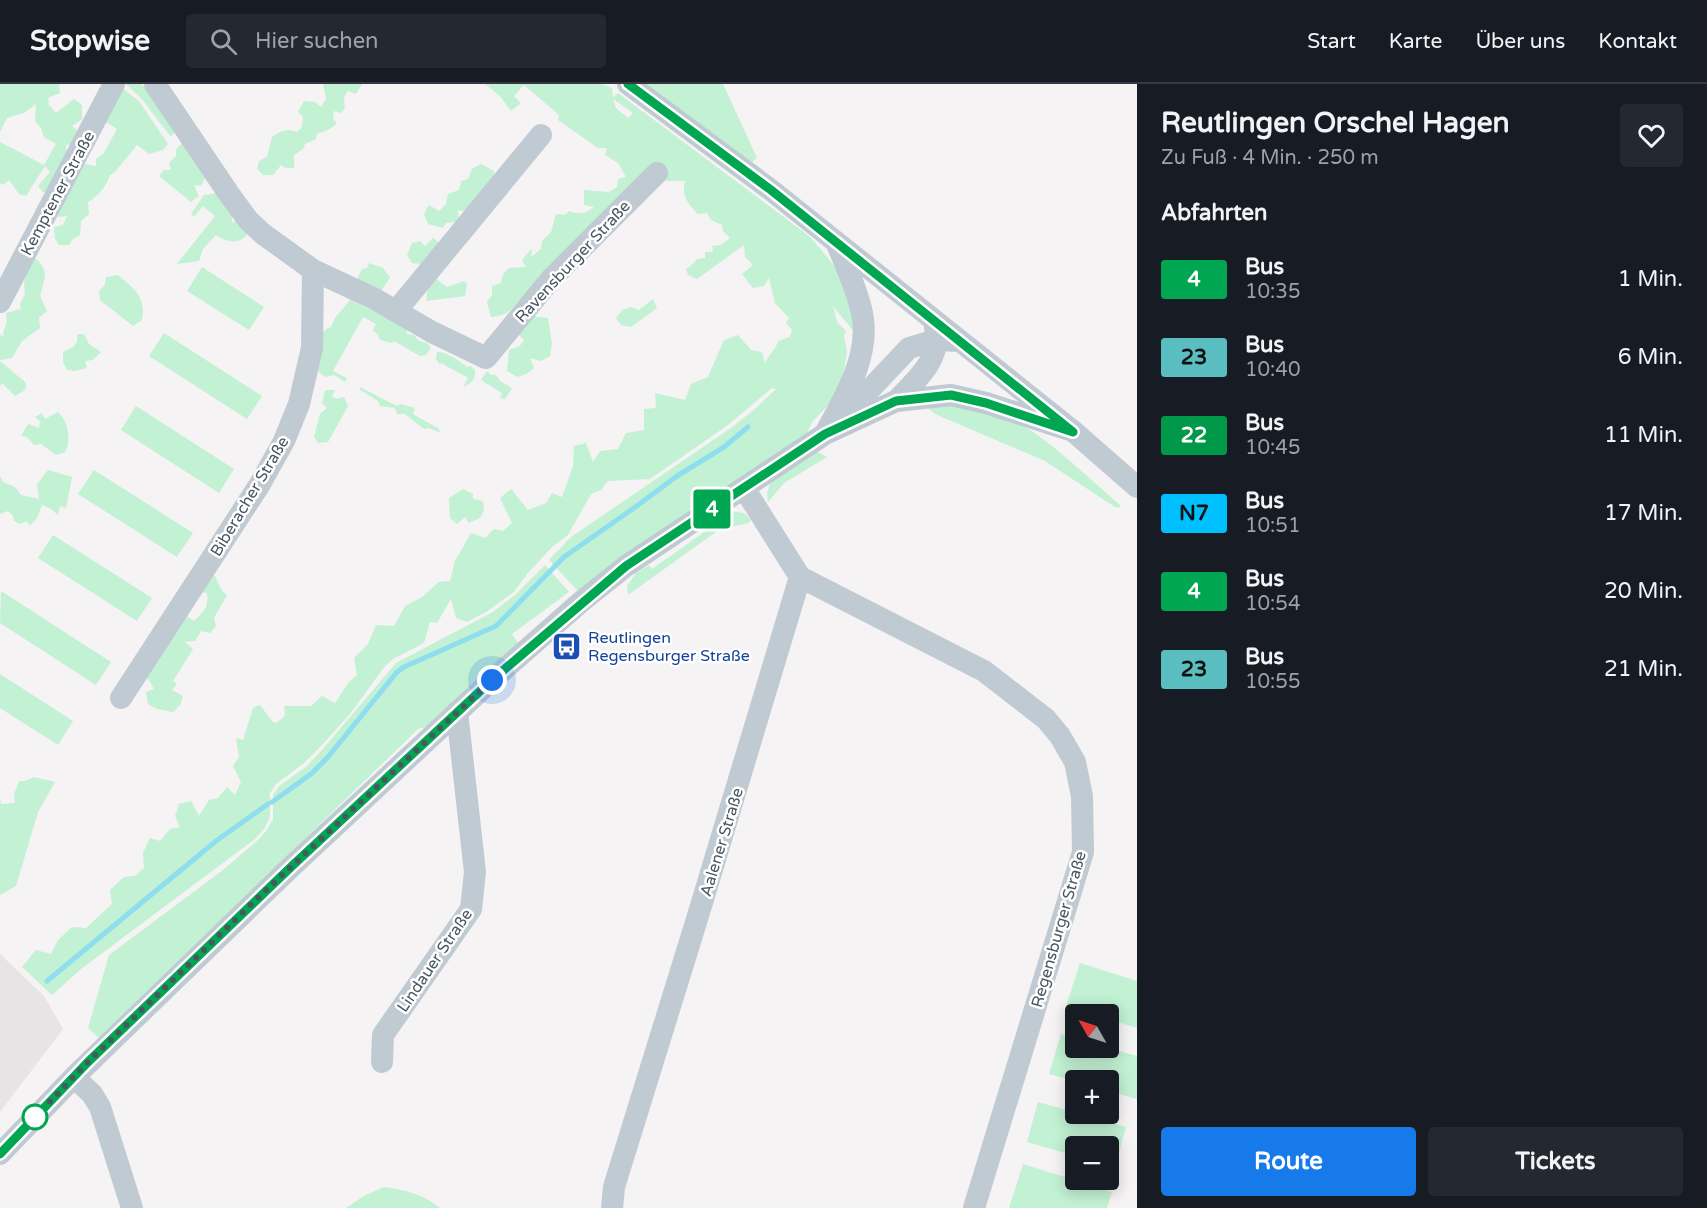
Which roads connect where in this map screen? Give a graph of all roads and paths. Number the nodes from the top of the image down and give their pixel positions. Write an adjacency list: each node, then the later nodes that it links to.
1 (114, 84): 8 (street, Kemptener Straße)
2 (155, 84): 7 (street, Ravensburger Straße)
3 (628, 84): 6 (street)
4 (541, 135): 9 (street)
5 (657, 173): 9 (street, Ravensburger Straße)
6 (837, 243): 10 (street); 13 (street)
7 (313, 270): 9 (street, Ravensburger Straße); 17 (street, Biberacher Straße)
8 (0, 302)
9 (396, 311)
10 (934, 329): 11 (street); 12 (street); 13 (street)
11 (896, 401): 12 (street); 13 (street)
12 (1073, 432): 14 (street)
13 (825, 434): 15 (street)
14 (1137, 487)
15 (744, 488): 16 (street); 18 (street)
16 (800, 577): 23 (street, Aalener Straße); 24 (street, Regensburger Straße)
17 (121, 698)
18 (457, 711): 19 (street, Lindauer Straße); 20 (street)
19 (382, 1062)
20 (74, 1077): 21 (street); 22 (street)
21 (0, 1154)
22 (132, 1208)
23 (612, 1208)
24 (974, 1208)

